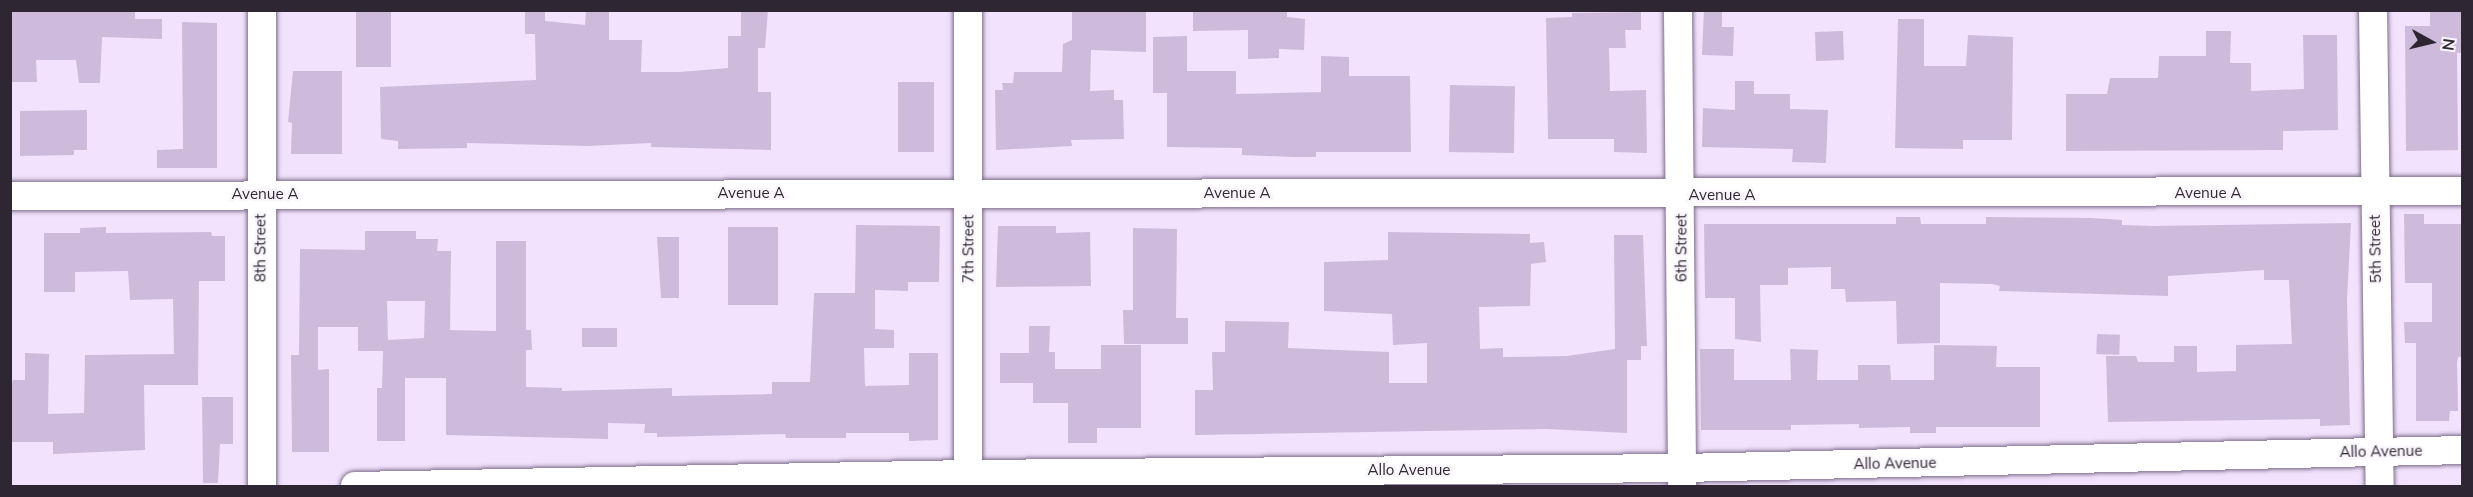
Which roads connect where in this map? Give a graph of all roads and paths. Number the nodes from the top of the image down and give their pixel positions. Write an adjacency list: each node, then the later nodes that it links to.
1 (262, 10): 8 (street, 8th Street)
2 (968, 10): 6 (street, 7th Street)
3 (1678, 10): 9 (street, 6th Street)
4 (2373, 10): 7 (street, 5th Street)
5 (2463, 191): 7 (street, Avenue A)
6 (968, 192): 8 (street, Avenue A); 9 (street, Avenue A); 14 (street, 7th Street)
7 (2373, 192): 9 (street, Avenue A); 12 (street, 5th Street)
8 (260, 194): 10 (street, Avenue A); 15 (street, 8th Street)
9 (1680, 195): 13 (street, 6th Street)
10 (10, 196)
11 (2463, 450): 12 (street, Allo Avenue)
12 (2379, 451): 13 (street, Allo Avenue); 17 (street, 5th Street)
13 (1682, 477): 14 (street, Allo Avenue)
14 (968, 480): 16 (street, Allo Avenue)
15 (262, 486)
16 (355, 486)
17 (2380, 486)

